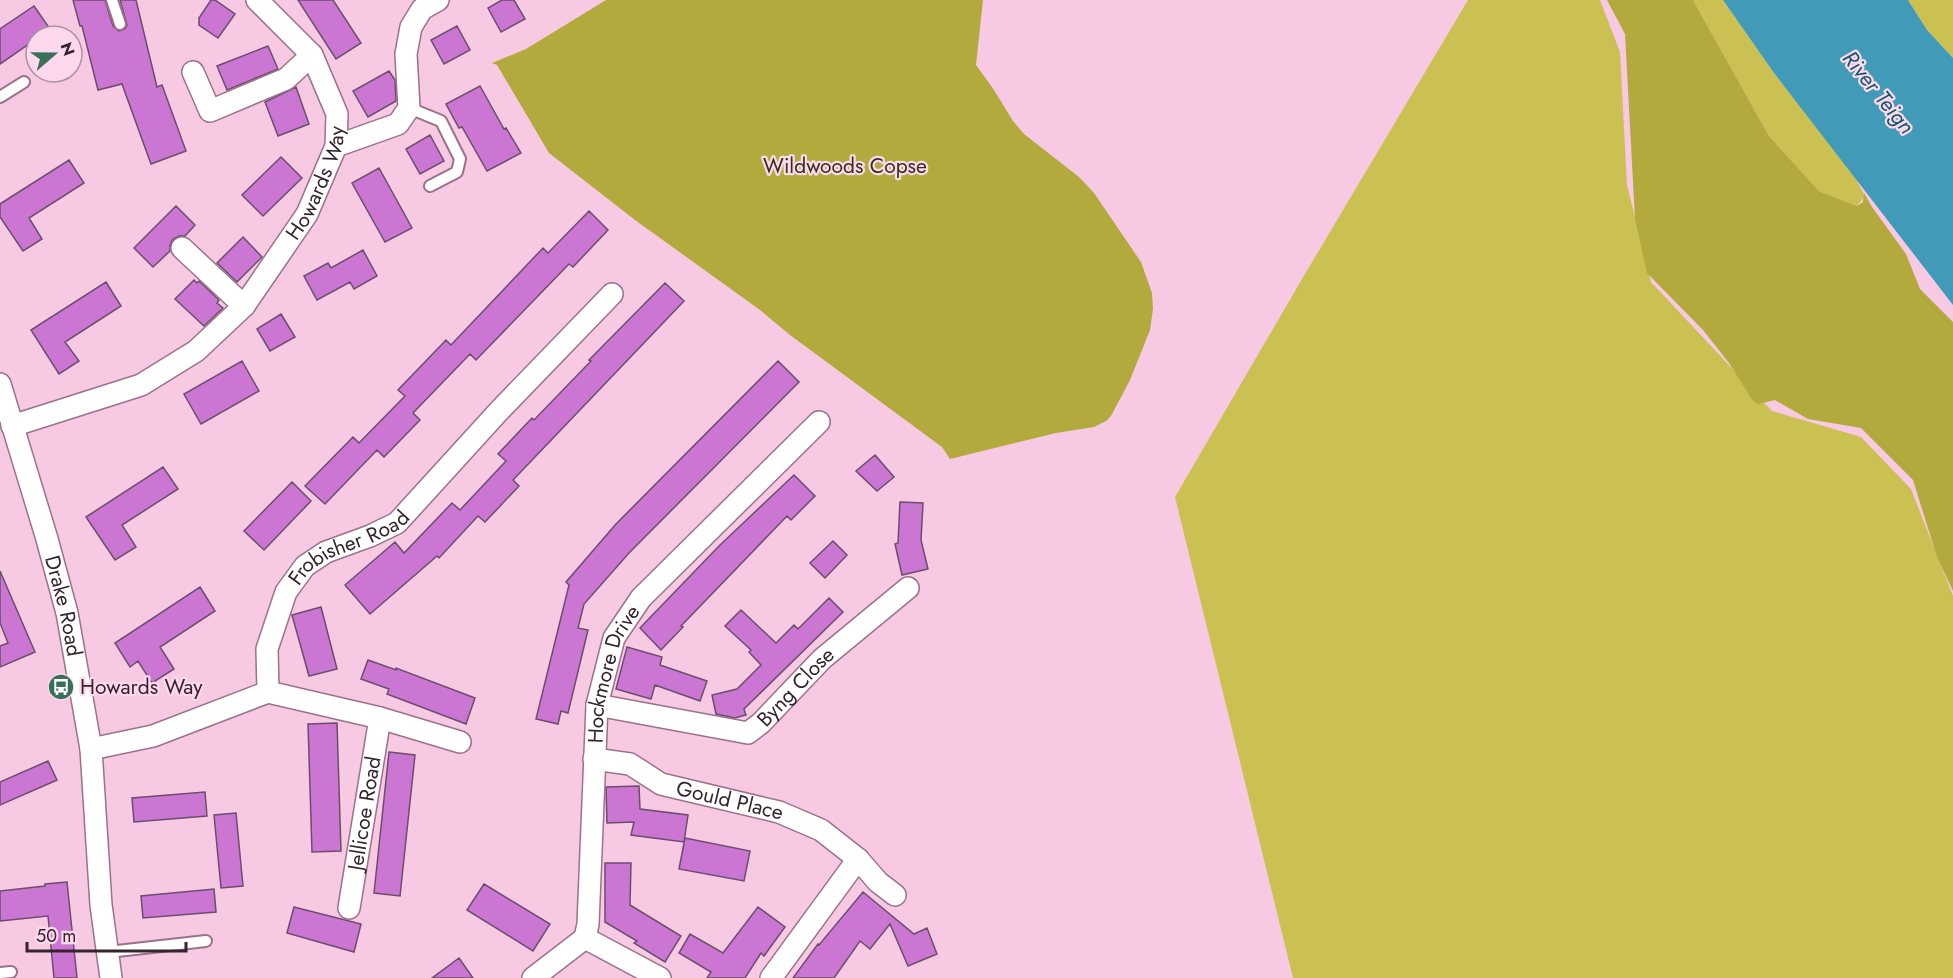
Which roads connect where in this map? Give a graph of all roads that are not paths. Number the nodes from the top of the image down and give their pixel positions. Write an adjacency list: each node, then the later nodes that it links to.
1 (112, 0): 4 (lane)
2 (257, 0): 5 (street, Howards Way)
3 (438, 0): 9 (street)
4 (120, 24)
5 (312, 55): 6 (street); 10 (street, Howards Way)
6 (193, 72)
7 (24, 82): 8 (lane)
8 (0, 97)
9 (409, 108): 10 (street); 11 (lane)
10 (336, 146): 14 (street, Howards Way)
11 (430, 186)
12 (182, 248): 14 (street)
13 (612, 294): 19 (street, Frobisher Road)
14 (244, 306): 17 (street, Howards Way)
15 (0, 384): 17 (street, Drake Road)
16 (819, 422): 20 (street, Hockmore Drive)
17 (12, 426): 23 (street, Drake Road)
18 (908, 588): 20 (street, Byng Close)
19 (268, 692): 21 (street); 23 (street)
20 (597, 705): 24 (street, Hockmore Drive)
21 (380, 718): 22 (street); 27 (street, Jellicoe Road)
22 (460, 742)
23 (91, 749): 30 (street, Drake Road)
24 (594, 759): 25 (street, Gould Place); 28 (street, Hockmore Drive)
25 (858, 859): 26 (street, Gould Place); 34 (street)
26 (895, 895)
27 (350, 908)
28 (585, 938): 32 (street); 33 (street)
29 (206, 941): 30 (lane)
30 (108, 952): 31 (street, Drake Road)
31 (111, 978)
32 (533, 978)
33 (660, 978)
34 (771, 978)

